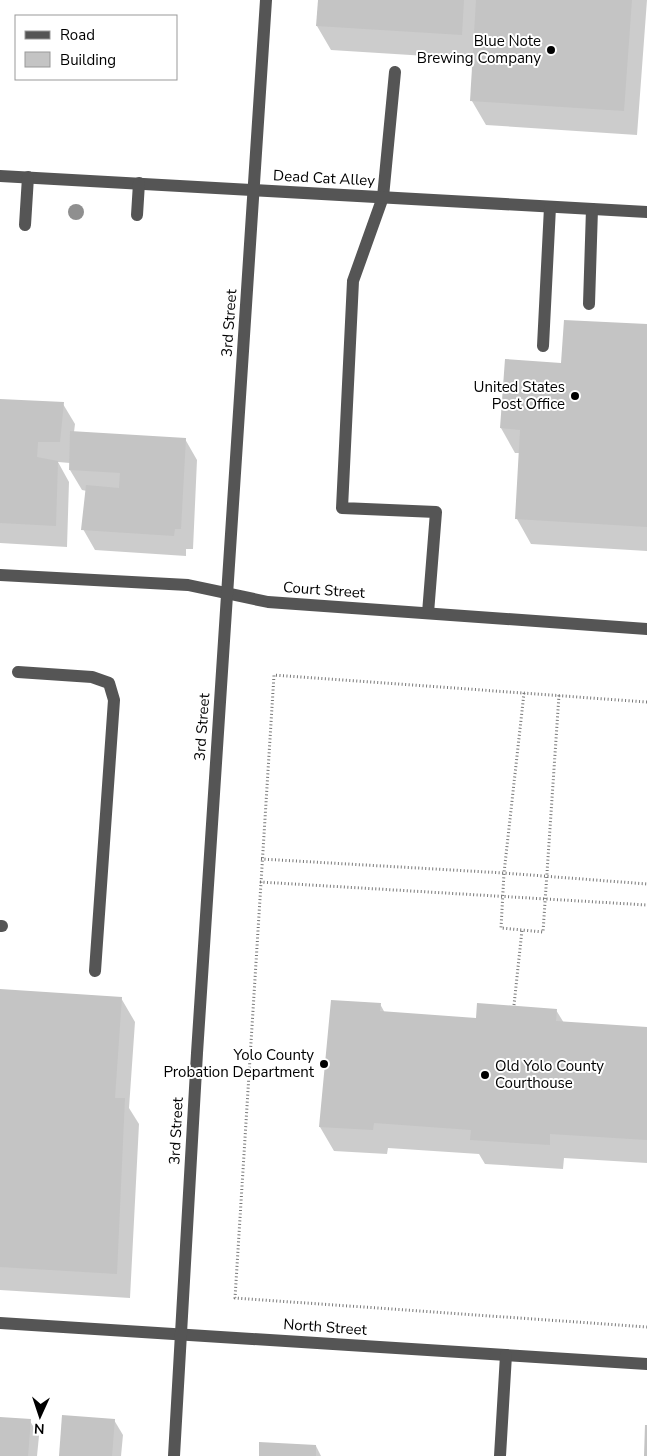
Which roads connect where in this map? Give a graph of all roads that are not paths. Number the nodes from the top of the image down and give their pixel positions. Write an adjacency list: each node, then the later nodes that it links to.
1 (266, 0): 6 (street, 3rd Street)
2 (395, 72): 7 (street)
3 (0, 176): 4 (street, Dead Cat Alley)
4 (28, 177): 5 (street, Dead Cat Alley); 12 (street)
5 (139, 183): 6 (street, Dead Cat Alley); 11 (street)
6 (254, 190): 7 (street, Dead Cat Alley); 16 (street, 3rd Street)
7 (383, 197): 8 (street, Dead Cat Alley); 17 (street)
8 (550, 207): 9 (street, Dead Cat Alley); 14 (street)
9 (592, 209): 10 (street, Dead Cat Alley); 13 (street)
10 (647, 212)
11 (137, 215)
12 (25, 225)
13 (589, 304)
14 (543, 346)
15 (0, 575): 16 (street, Court Street)
16 (228, 594): 17 (street, Court Street); 22 (street, 3rd Street)
17 (428, 613): 18 (street, Court Street)
18 (647, 629)
19 (18, 672): 20 (street)
20 (94, 970)
21 (0, 1323): 22 (street, North Street)
22 (181, 1335): 23 (street, North Street); 25 (street, 3rd Street)
23 (506, 1355): 24 (street, North Street); 26 (street)
24 (647, 1364)
25 (174, 1456)
26 (500, 1456)

